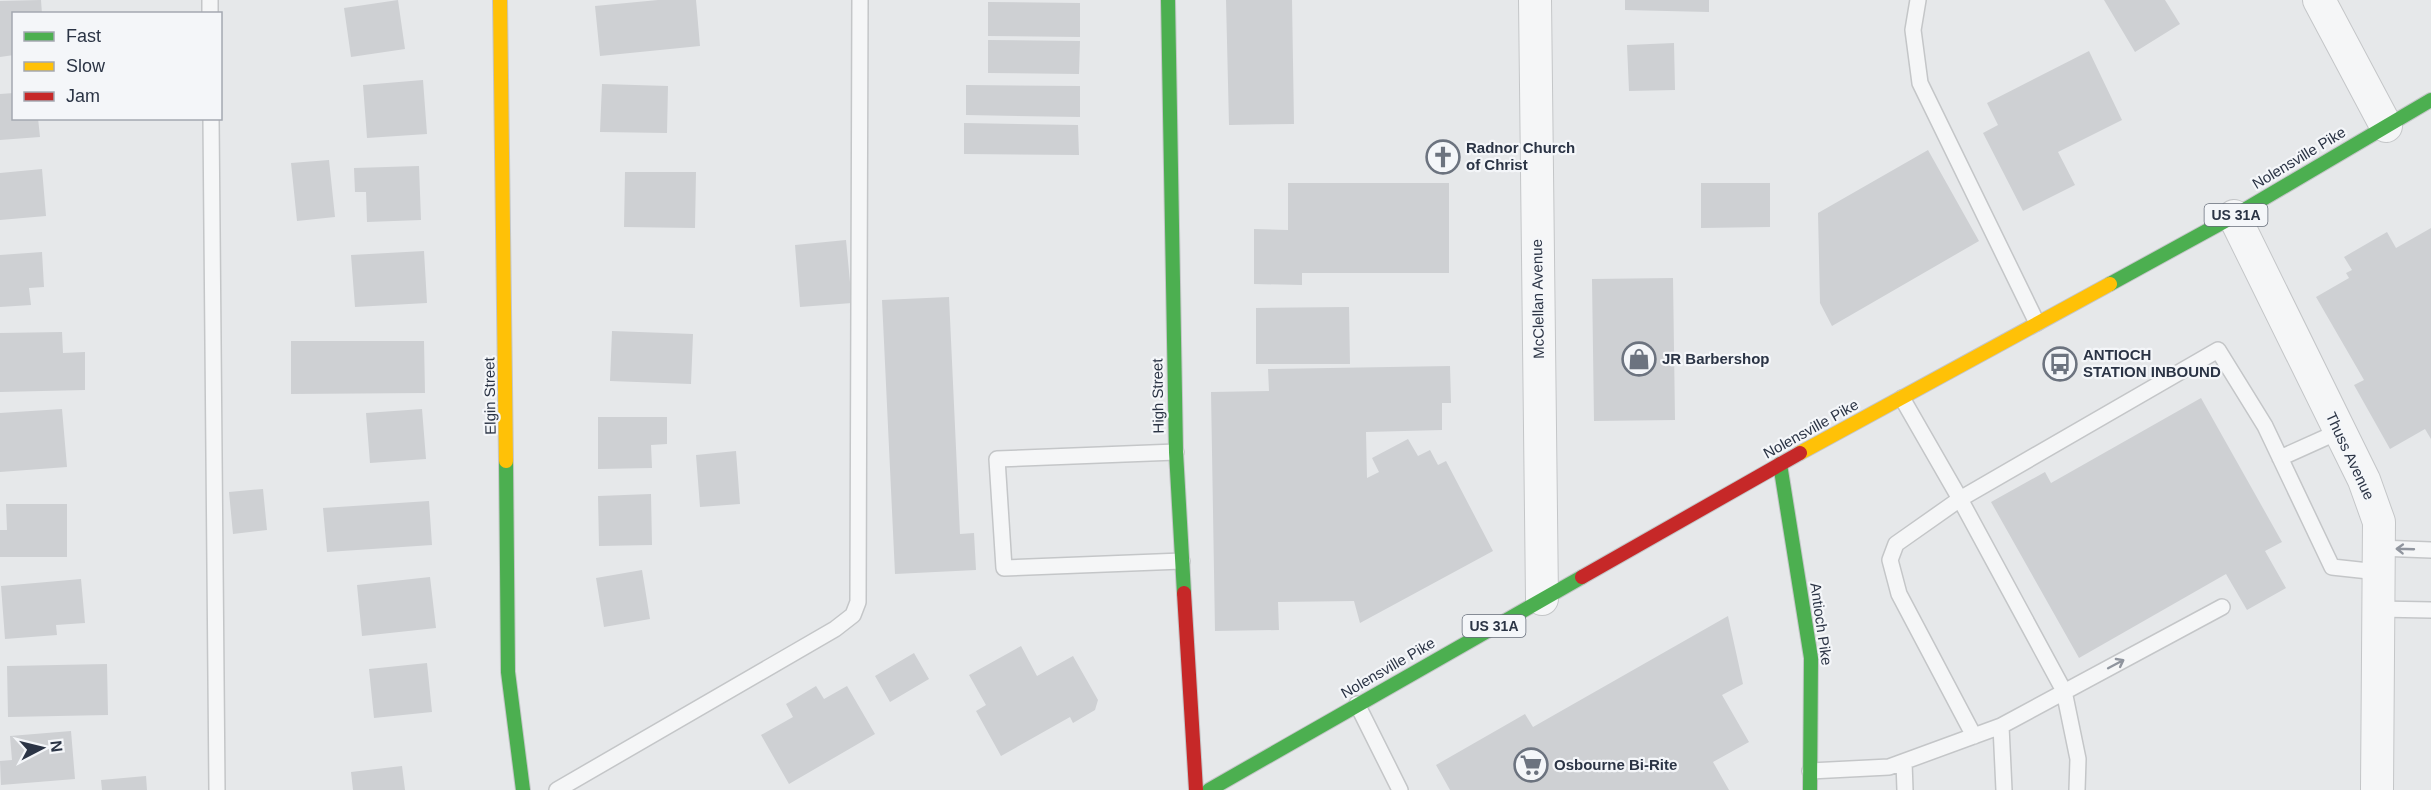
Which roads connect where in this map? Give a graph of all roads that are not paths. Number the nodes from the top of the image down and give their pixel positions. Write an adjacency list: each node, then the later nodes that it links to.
1 (500, 0): 32 (street, Elgin Street)
2 (860, 0): 33 (lane)
3 (1168, 0): 14 (street, High Street)
4 (1535, 0): 21 (street, McClellan Avenue)
5 (1918, 0): 11 (lane)
6 (2319, 0): 9 (street)
7 (2431, 100): 9 (street, Nolensville Pike / US 31A)
8 (211, 120): 31 (lane)
9 (2386, 126): 10 (street, Nolensville Pike / US 31A)
10 (2234, 216): 11 (street, Nolensville Pike / US 31A); 13 (street, Thuss Avenue)
11 (2037, 323): 12 (street, Nolensville Pike / US 31A)
12 (1902, 398): 16 (street, Nolensville Pike / US 31A); 17 (lane)
13 (2340, 431): 15 (lane); 19 (street, Thuss Avenue)
14 (1176, 452): 20 (street, High Street); 20 (lane)
15 (2280, 458): 17 (lane); 19 (lane)
16 (1780, 465): 21 (street, Nolensville Pike / US 31A); 30 (street, Antioch Pike)
17 (1960, 499): 25 (lane); 28 (lane)
18 (2431, 550): 19 (lane, one-way to 19)
19 (2378, 560): 23 (street, Thuss Avenue)
20 (1182, 561): 34 (street, High Street)
21 (1542, 598): 26 (street, Nolensville Pike / US 31A)
22 (2222, 607): 25 (lane, one-way to 22)
23 (2378, 609): 24 (lane); 41 (street, Thuss Avenue)
24 (2431, 610)
25 (2064, 691): 27 (lane); 40 (lane)
26 (1357, 704): 35 (street, Nolensville Pike / US 31A); 36 (lane)
27 (2001, 726): 28 (lane); 39 (lane)
28 (1974, 736): 29 (lane)
29 (1904, 762): 30 (lane); 38 (lane)
30 (1810, 771): 37 (street, Antioch Pike)
31 (217, 790)
32 (523, 790)
33 (557, 790)
34 (1196, 790)
35 (1209, 790)
36 (1400, 790)
37 (1810, 790)
38 (1905, 790)
39 (2004, 790)
40 (2077, 790)
41 (2377, 790)

